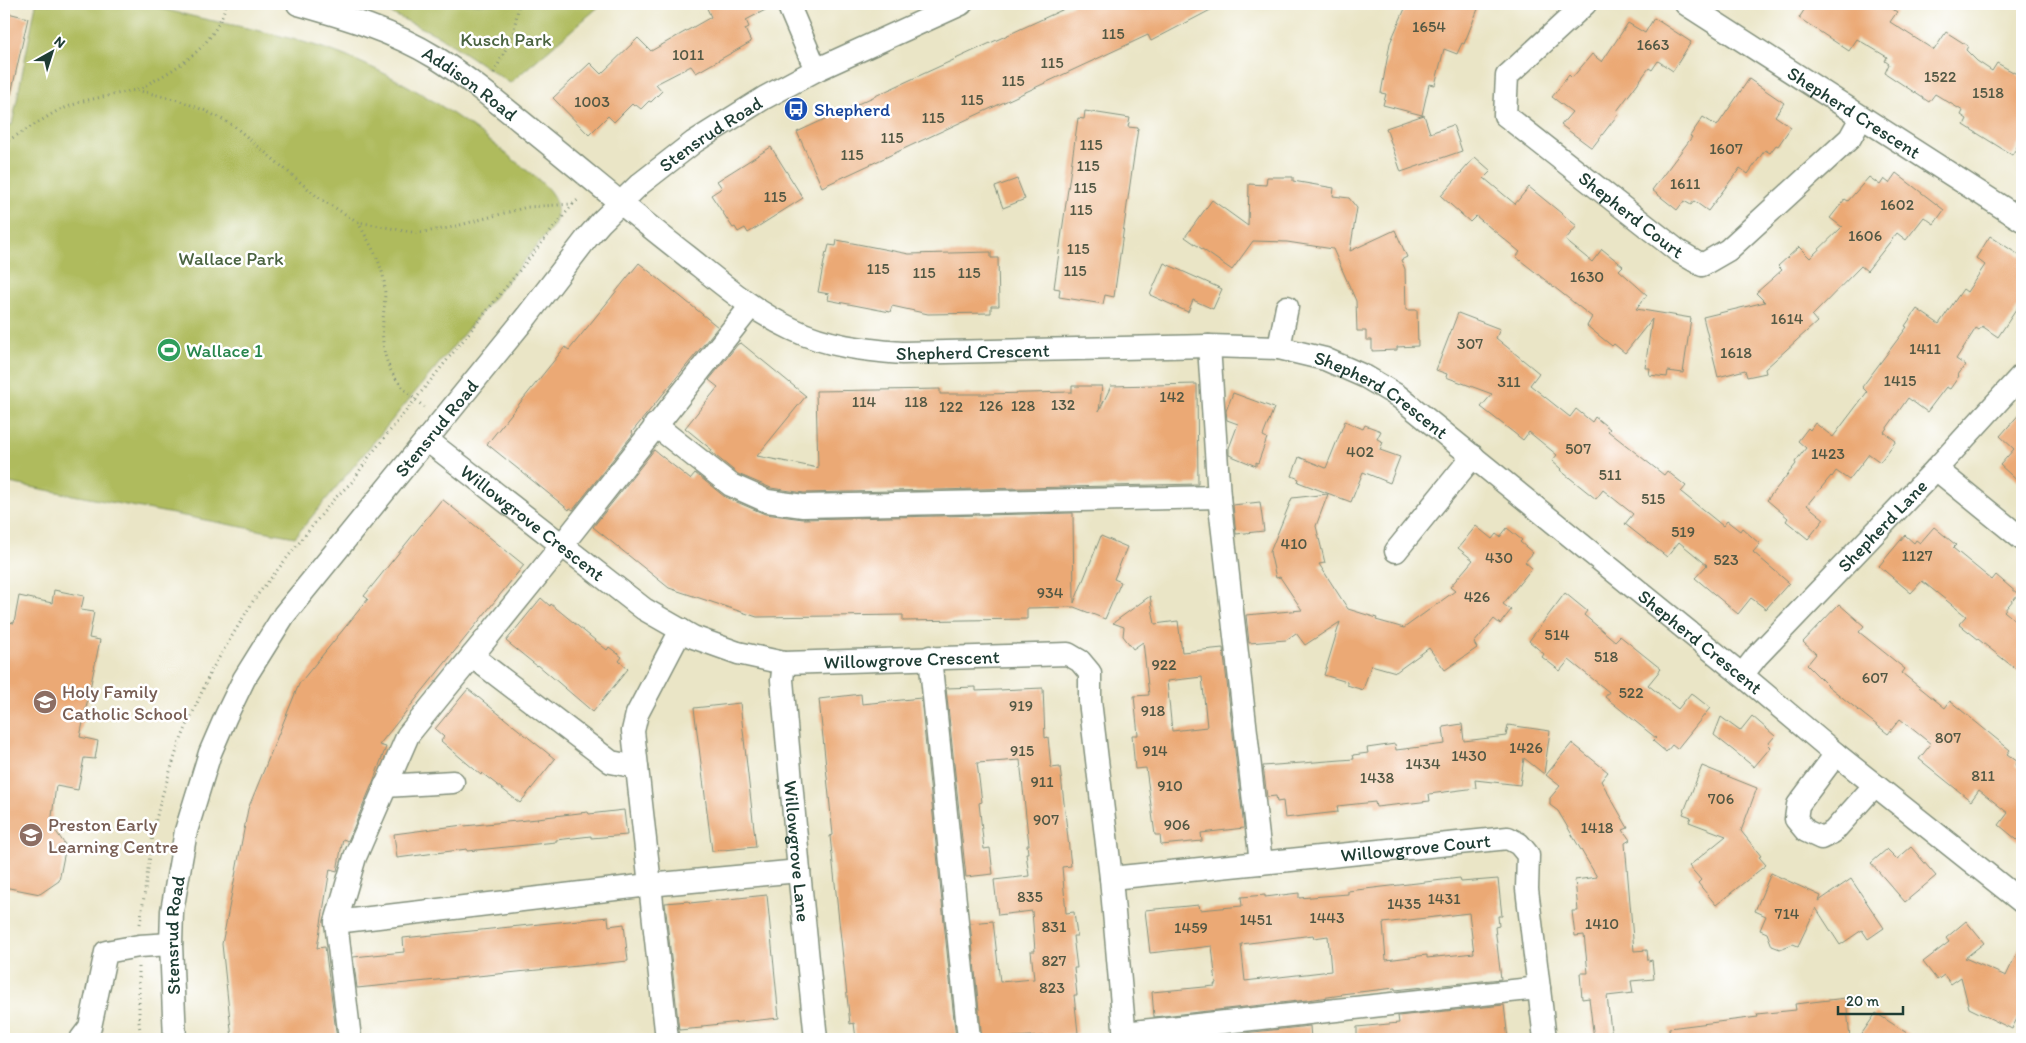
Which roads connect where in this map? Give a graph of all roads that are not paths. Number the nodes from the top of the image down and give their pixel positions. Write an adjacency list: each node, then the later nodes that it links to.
1 (298, 4): 8 (street, Addison Road)
2 (788, 4): 6 (street)
3 (961, 4): 6 (street, Stensrud Road)
4 (1585, 4): 7 (street, Shepherd Court)
5 (1686, 4): 7 (street, Shepherd Crescent)
6 (816, 70): 8 (street, Stensrud Road)
7 (1861, 118): 9 (street, Shepherd Crescent)
8 (620, 203): 10 (street, Shepherd Crescent); 16 (street, Stensrud Road)
9 (2022, 220)
10 (750, 306): 12 (street, Shepherd Crescent); 15 (street)
11 (1287, 307): 13 (street)
12 (1209, 346): 13 (street, Shepherd Crescent); 19 (street)
13 (1280, 348): 17 (street, Shepherd Crescent)
14 (2022, 375): 18 (street, Shepherd Lane)
15 (655, 425): 19 (street); 21 (street)
16 (427, 440): 21 (street, Willowgrove Crescent); 39 (street, Stensrud Road)
17 (1473, 456): 22 (street); 27 (street, Shepherd Crescent)
18 (1936, 468): 20 (street); 27 (street, Shepherd Lane)
19 (1219, 497): 33 (street)
20 (2022, 539)
21 (562, 545): 23 (street, Willowgrove Crescent); 24 (street)
22 (1396, 551)
23 (681, 630): 26 (street, Willowgrove Crescent); 29 (street)
24 (472, 656): 29 (street); 32 (street)
25 (930, 657): 26 (street, Willowgrove Crescent); 35 (street, Willowgrove Crescent); 47 (street)
26 (784, 663): 34 (street, Willowgrove Lane)
27 (1742, 675): 28 (street, Shepherd Crescent)
28 (1836, 754): 31 (street, Shepherd Crescent); 31 (street)
29 (637, 767): 36 (street)
30 (453, 782): 32 (street)
31 (1875, 785): 37 (street, Shepherd Crescent)
32 (385, 786): 38 (street)
33 (1261, 863): 35 (street, Willowgrove Court); 40 (street, Willowgrove Court)
34 (799, 871): 36 (street); 46 (street, Willowgrove Lane)
35 (1111, 878): 41 (street, Willowgrove Crescent)
36 (649, 885): 38 (street); 45 (street)
37 (2022, 902)
38 (336, 922): 44 (street)
39 (171, 944): 42 (street); 43 (street, Stensrud Road)
40 (1539, 988): 41 (street); 48 (street, Willowgrove Court)
41 (1125, 1036)
42 (81, 1039)
43 (175, 1039)
44 (350, 1039)
45 (667, 1039)
46 (816, 1039)
47 (969, 1039)
48 (1545, 1039)

